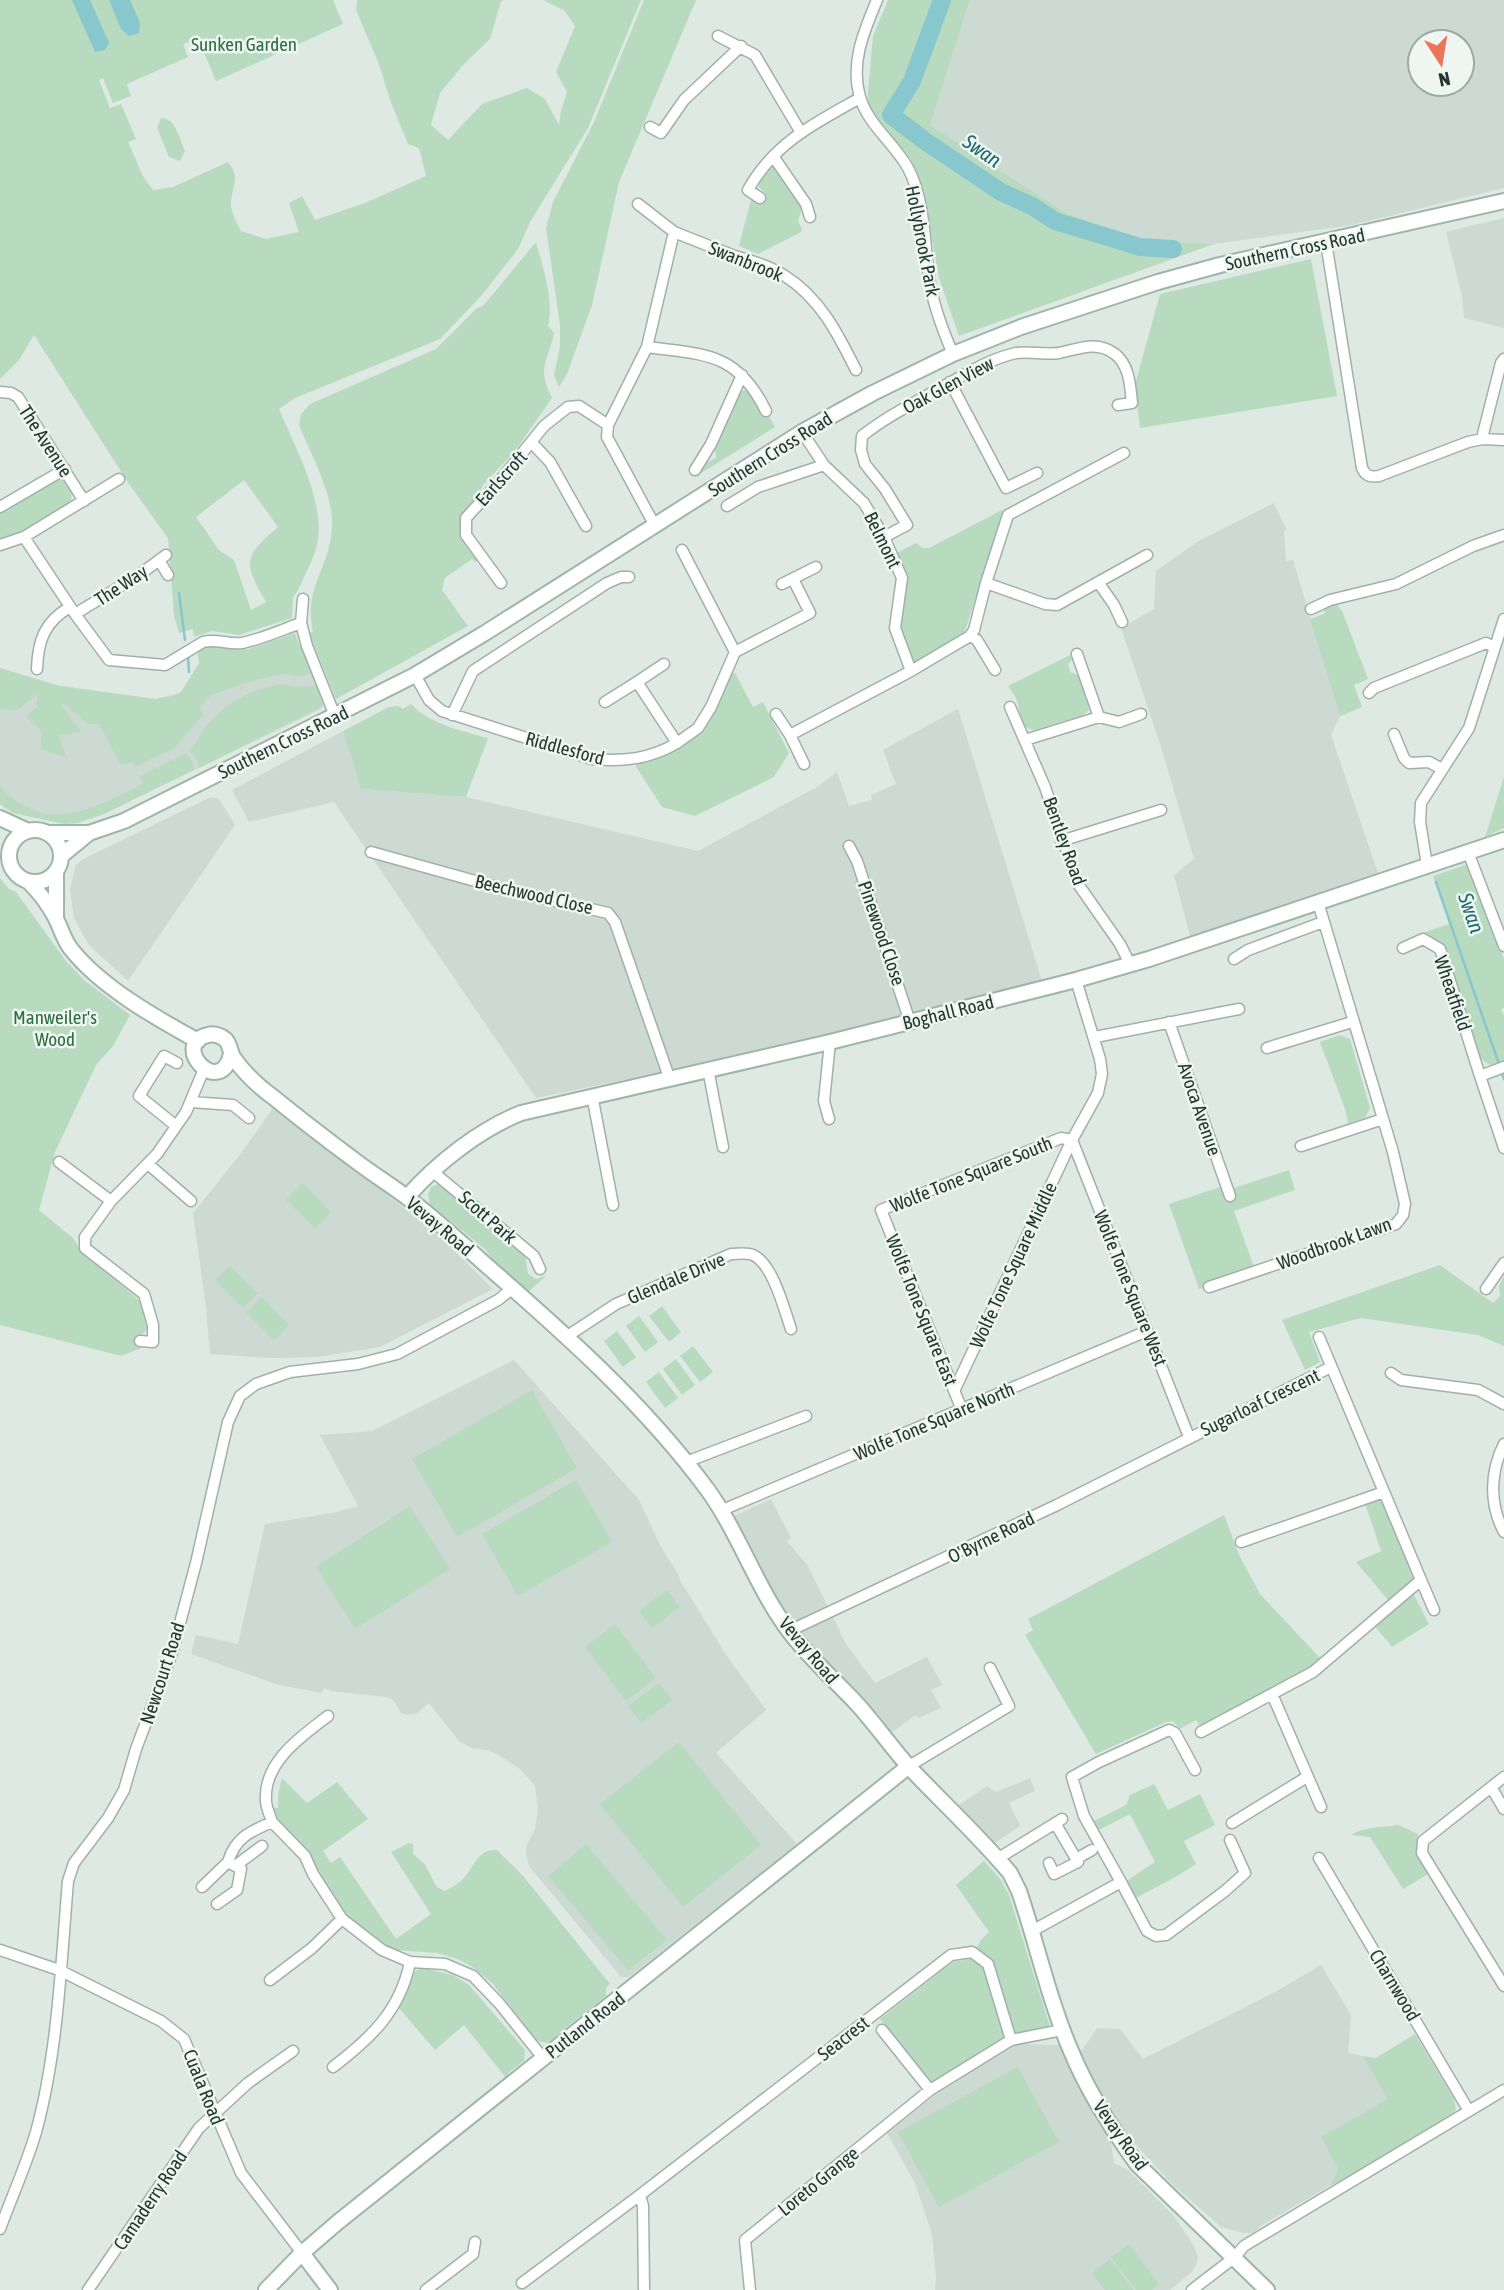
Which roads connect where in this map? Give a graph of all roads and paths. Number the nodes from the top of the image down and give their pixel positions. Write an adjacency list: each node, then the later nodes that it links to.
1 (877, 0): 4 (street, Hollybrook Park)
2 (718, 36): 3 (street)
3 (741, 46): 5 (street); 6 (street)
4 (860, 97): 6 (street); 15 (street, Hollybrook Park)
5 (650, 127)
6 (800, 131): 7 (street)
7 (773, 156): 8 (street); 11 (street)
8 (760, 198)
9 (1504, 201): 13 (main road, Southern Cross Road)
10 (638, 204): 12 (street, Swanbrook)
11 (810, 217)
12 (674, 232): 14 (street); 17 (street, Swanbrook)
13 (1326, 242): 15 (main road, Southern Cross Road); 25 (street)
14 (647, 347): 18 (street); 23 (street)
15 (953, 354): 24 (main road, Southern Cross Road)
16 (1504, 359): 25 (street)
17 (856, 370)
18 (742, 375): 22 (street); 31 (street)
19 (950, 382): 21 (street, Oak Glen View); 32 (street); 37 (street, Oak Glen View)
20 (0, 392): 30 (street, The Avenue)
21 (1118, 405)
22 (766, 411)
23 (608, 425): 27 (street, Earlscroft); 39 (street)
24 (802, 432): 29 (street, Belmont); 39 (main road, Southern Cross Road)
25 (1483, 439): 26 (street)
26 (1504, 440)
27 (532, 443): 38 (street, Earlscroft); 52 (street, Earlscroft)
28 (1124, 453): 53 (street)
29 (824, 465): 35 (street); 42 (street, Belmont)
30 (65, 469): 34 (street, The Avenue); 36 (street)
31 (695, 470)
32 (1037, 472)
33 (119, 480): 34 (street)
34 (84, 502): 43 (street)
35 (727, 506)
36 (0, 507)
37 (907, 525): 41 (street, Oak Glen View); 42 (street)
38 (586, 526)
39 (655, 526): 69 (main road, Southern Cross Road)
40 (1504, 535): 56 (street)
41 (914, 536)
42 (884, 537): 68 (street, Belmont)
43 (19, 538): 44 (street); 57 (street)
44 (0, 545)
45 (682, 550): 63 (street)
46 (1147, 555): 51 (street)
47 (816, 567): 50 (street)
48 (168, 575): 57 (street, The Way)
49 (629, 577): 76 (street)
50 (793, 579): 54 (street); 63 (street)
51 (1098, 582): 53 (street); 59 (street)
52 (501, 583)
53 (986, 583): 61 (street)
54 (782, 584)
55 (303, 599): 60 (street)
56 (1311, 609)
57 (72, 611): 60 (street); 66 (street, The Way)
58 (1504, 619): 62 (street)
59 (1122, 622)
60 (301, 623): 77 (street)
61 (970, 636): 67 (street); 68 (street)
62 (1494, 647): 71 (street); 84 (street)
63 (735, 652): 82 (street, Riddlesford)
64 (1077, 654): 78 (street)
65 (664, 664): 70 (street)
66 (37, 669)
67 (995, 670)
68 (911, 671): 80 (street)
69 (415, 675): 76 (street, Riddlesford); 77 (main road, Southern Cross Road)
70 (637, 682): 72 (street); 82 (street)
71 (1368, 693)
72 (605, 702)
73 (1010, 707): 81 (street, Bentley Road)
74 (776, 714): 80 (street)
75 (1141, 714): 78 (street)
76 (452, 715): 82 (street, Riddlesford)
77 (335, 716): 88 (main road, Southern Cross Road)
78 (1099, 717): 81 (street)
79 (1394, 734): 84 (street)
80 (790, 735): 83 (street)
81 (1025, 740): 92 (street, Bentley Road)
82 (677, 743)
83 (804, 764)
84 (1441, 769): 98 (street)
85 (1161, 810): 92 (street)
86 (0, 818): 87 (main road)
87 (28, 831): 89 (main road); 96 (main road)
88 (89, 833): 89 (main road, Southern Cross Road); 97 (main road, Southern Cross Road)
89 (47, 834): 97 (main road)
90 (0, 839): 96 (main road)
91 (1504, 840): 95 (main road, Boghall Road)
92 (1061, 841): 107 (street, Bentley Road)
93 (849, 846): 110 (street, Pinewood Close)
94 (371, 852): 124 (street, Beechwood Close)
95 (1468, 852): 98 (main road, Boghall Road); 104 (street)
96 (9, 853): 100 (main road)
97 (61, 856): 99 (main road)
98 (1427, 865): 101 (main road, Boghall Road)
99 (56, 871): 100 (main road); 102 (main road, Vevay Road)
100 (28, 881): 102 (main road, Vevay Road)
101 (1318, 902): 103 (street, Woodbrook Lawn); 107 (main road, Boghall Road)
102 (56, 918): 114 (main road, Vevay Road)
103 (1323, 922): 106 (street); 112 (street, Woodbrook Lawn)
104 (1504, 946)
105 (1403, 948): 123 (street, Wheatfield)
106 (1234, 959)
107 (1130, 964): 108 (main road, Boghall Road)
108 (1076, 980): 110 (main road, Boghall Road); 113 (street)
109 (1239, 1009): 111 (street)
110 (910, 1021): 115 (main road, Boghall Road)
111 (1170, 1022): 113 (street); 139 (street, Avoca Avenue)
112 (1352, 1022): 116 (street); 130 (street, Woodbrook Lawn)
113 (1095, 1037): 132 (street)
114 (198, 1041): 117 (main road, Vevay Road); 121 (main road)
115 (830, 1042): 122 (main road, Boghall Road); 129 (street)
116 (1268, 1048)
117 (231, 1054): 120 (main road); 125 (main road, Vevay Road)
118 (177, 1063): 131 (street)
119 (1504, 1067): 123 (street)
120 (222, 1068): 121 (main road, Vevay Road); 125 (main road, Vevay Road)
121 (204, 1069): 127 (street)
122 (708, 1069): 124 (main road, Boghall Road); 134 (street)
123 (1480, 1076): 135 (street, Wheatfield)
124 (669, 1077): 126 (main road, Boghall Road)
125 (254, 1083): 140 (main road, Vevay Road)
126 (592, 1095): 138 (main road, Boghall Road); 143 (street)
127 (191, 1102): 128 (street); 131 (street)
128 (248, 1118)
129 (829, 1119)
130 (1383, 1119): 133 (street); 147 (street, Woodbrook Lawn)
131 (176, 1126): 137 (street)
132 (1072, 1140): 144 (street, Wolfe Tone Square South); 151 (street, Wolfe Tone Square West); 157 (street, Wolfe Tone Square Middle)
133 (1301, 1146)
134 (723, 1147)
135 (1504, 1148)
136 (59, 1162): 141 (street)
137 (148, 1164): 141 (street); 142 (street)
138 (432, 1171): 140 (main road, Boghall Road); 146 (street, Scott Park)
139 (1230, 1196)
140 (407, 1197): 148 (main road, Vevay Road)
141 (111, 1201): 154 (street)
142 (191, 1201)
143 (613, 1205)
144 (881, 1210): 157 (street, Wolfe Tone Square East)
145 (1504, 1263): 149 (street)
146 (540, 1269)
147 (1209, 1287)
148 (513, 1289): 152 (main road, Vevay Road); 199 (street, Newcourt Road)
149 (1486, 1289)
150 (791, 1329): 152 (street, Glendale Drive)
151 (1147, 1331): 159 (street, Wolfe Tone Square North); 161 (street, Wolfe Tone Square West)
152 (566, 1337): 163 (main road, Vevay Road)
153 (1319, 1337): 155 (street, Sugarloaf Crescent)
154 (140, 1341)
155 (1331, 1367): 161 (street, Sugarloaf Crescent); 164 (street, Sugarloaf Crescent)
156 (1391, 1373): 158 (street)
157 (955, 1389): 159 (street, Wolfe Tone Square East)
158 (1504, 1404)
159 (962, 1410): 165 (street, Wolfe Tone Square North)
160 (806, 1416): 163 (street)
161 (1189, 1437): 170 (street, O'Byrne Road)
162 (1504, 1444): 166 (street)
163 (685, 1462): 165 (main road, Vevay Road)
164 (1384, 1492): 167 (street); 168 (street, Sugarloaf Crescent)
165 (720, 1511): 170 (main road, Vevay Road)
166 (1504, 1532)
167 (1241, 1542)
168 (1420, 1580): 169 (street, Sugarloaf Crescent); 172 (street)
169 (1434, 1609)
170 (789, 1630): 175 (main road, Vevay Road)
171 (990, 1668): 175 (street)
172 (1272, 1694): 174 (street); 177 (street)
173 (328, 1716): 182 (street)
174 (1201, 1732)
175 (909, 1766): 187 (main road, Vevay Road); 207 (main road, Putland Road)
176 (1195, 1770): 192 (street)
177 (1307, 1777): 180 (street); 183 (street)
178 (1504, 1777): 179 (street)
179 (1491, 1787): 181 (street); 200 (street)
180 (1321, 1807)
181 (1504, 1809)
182 (272, 1822): 191 (street); 195 (street)
183 (1232, 1823)
184 (1230, 1840): 192 (street)
185 (262, 1846): 191 (street)
186 (1092, 1850): 188 (street)
187 (997, 1858): 188 (street); 196 (main road, Vevay Road)
188 (1076, 1858): 190 (street)
189 (1319, 1858): 211 (street, Charnwood)
190 (1049, 1863)
191 (232, 1864): 193 (street); 194 (street)
192 (1121, 1882): 196 (street)
193 (202, 1887)
194 (218, 1904)
195 (342, 1919): 198 (street); 201 (street)
196 (1032, 1930): 204 (main road, Vevay Road)
197 (0, 1950): 199 (street, Cuala Road)
198 (410, 1962): 207 (street); 208 (street)
199 (60, 1970): 212 (street, Cuala Road); 214 (street, Newcourt Road)
200 (1500, 1970): 202 (street)
201 (270, 1980)
202 (1504, 1986)
203 (881, 2030): 209 (street)
204 (1062, 2030): 205 (street, Loreto Grange); 217 (main road, Vevay Road)
205 (1011, 2040): 209 (street, Loreto Grange); 213 (street, Seacrest)
206 (293, 2051): 212 (street, Camaderry Road)
207 (543, 2058): 216 (main road, Putland Road)
208 (333, 2067)
209 (930, 2090): 224 (street, Loreto Grange)
210 (1504, 2090): 211 (street)
211 (1469, 2111): 217 (street)
212 (214, 2113): 216 (street, Cuala Road); 219 (street, Camaderry Road)
213 (640, 2195): 218 (street, Seacrest); 223 (street)
214 (0, 2229)
215 (475, 2242): 222 (street)
216 (302, 2253): 220 (main road, Putland Road); 221 (main road)
217 (1235, 2257): 225 (street); 226 (main road, Vevay Road)
218 (522, 2283)
219 (88, 2290)
220 (266, 2290)
221 (330, 2290)
222 (426, 2290)
223 (644, 2290)
224 (750, 2290)
225 (1192, 2290)
226 (1267, 2290)

